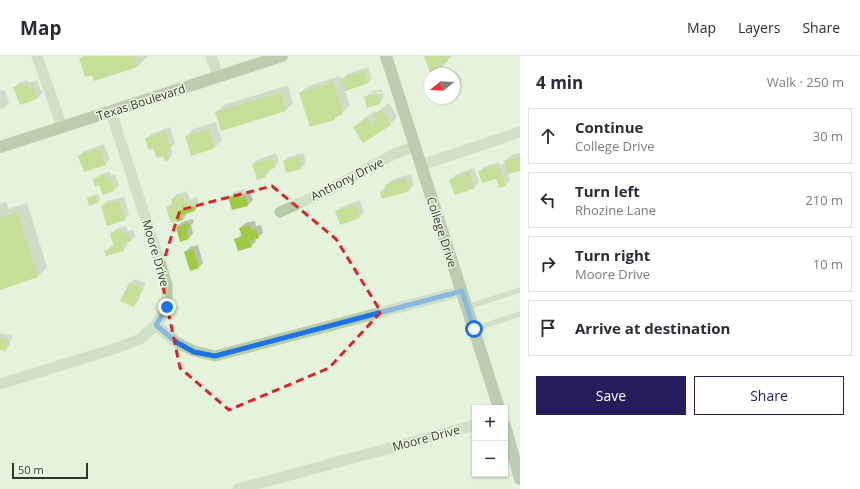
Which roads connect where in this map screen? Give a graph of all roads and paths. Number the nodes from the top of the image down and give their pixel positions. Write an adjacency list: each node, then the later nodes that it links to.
1 (37, 56): 7 (street)
2 (211, 56): 5 (street)
3 (282, 56): 5 (street, Texas Boulevard)
4 (386, 56): 10 (street, College Drive)
5 (218, 77): 6 (street, Texas Boulevard)
6 (111, 112): 7 (street, Texas Boulevard); 17 (street, Moore Drive)
7 (62, 127): 9 (street, Texas Boulevard)
8 (520, 132): 11 (street)
9 (0, 147)
10 (415, 147): 11 (street, College Drive); 12 (street, Anthony Drive)
11 (421, 165): 14 (street, College Drive)
12 (280, 212)
13 (520, 290): 15 (lane)
14 (462, 291): 15 (street, College Drive); 17 (street)
15 (467, 307): 18 (street, College Drive)
16 (520, 314): 18 (lane)
17 (156, 325): 19 (street, Moore Drive)
18 (474, 329): 20 (street, College Drive)
19 (0, 384)
20 (498, 405)
21 (472, 426): 24 (street, Moore Drive)
22 (508, 437): 23 (street)
23 (520, 479)
24 (238, 489)

